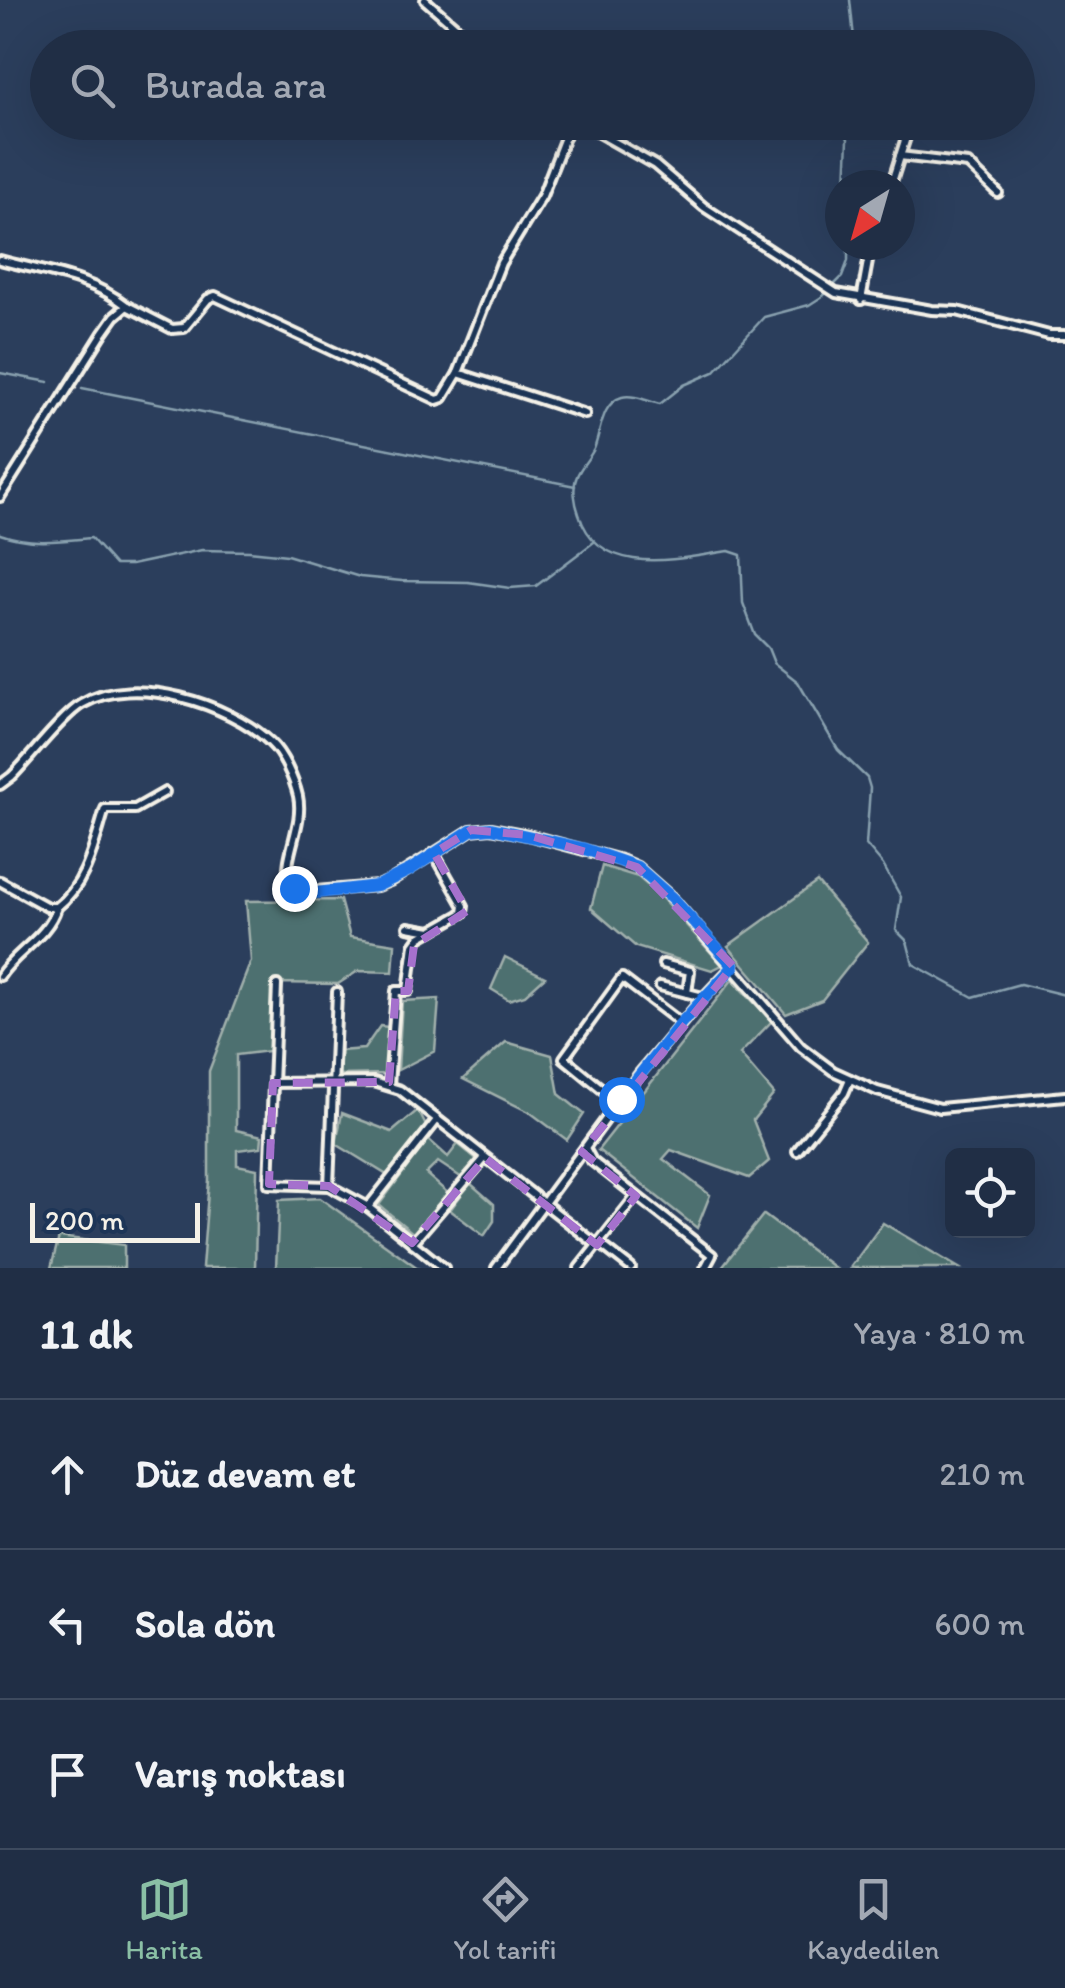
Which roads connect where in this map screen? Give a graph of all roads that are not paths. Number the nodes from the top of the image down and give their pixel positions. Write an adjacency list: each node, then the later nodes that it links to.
1 (424, 0): 2 (street)
2 (459, 30)
3 (564, 140): 14 (street)
4 (610, 140): 11 (street)
5 (905, 140): 6 (street)
6 (900, 156): 7 (street); 8 (street)
7 (896, 170)
8 (998, 193)
9 (0, 260): 12 (street)
10 (868, 260): 11 (street)
11 (861, 300): 13 (street)
12 (128, 306): 14 (street); 16 (street)
13 (1065, 335)
14 (458, 373): 15 (street)
15 (585, 414)
16 (0, 497)
17 (0, 785): 19 (street)
18 (166, 792): 21 (street)
19 (434, 852): 23 (street); 25 (street)
20 (0, 880): 21 (street)
21 (56, 908): 26 (street)
22 (408, 928): 23 (street)
23 (432, 931): 36 (street)
24 (663, 964): 30 (street)
25 (734, 966): 31 (street); 33 (street)
26 (0, 976)
27 (277, 985): 35 (street)
28 (660, 986): 30 (street)
29 (337, 992): 34 (street)
30 (687, 993): 31 (street)
31 (703, 997): 32 (street)
32 (681, 1023): 38 (street); 38 (street)
33 (850, 1078): 37 (street); 41 (street)
34 (333, 1082): 35 (street); 36 (street); 43 (street)
35 (273, 1083): 43 (street)
36 (389, 1085): 39 (street)
37 (1065, 1096)
38 (621, 1099): 40 (street)
39 (438, 1120): 42 (street); 46 (street)
40 (584, 1148): 44 (street); 45 (street)
41 (798, 1151)
42 (485, 1158): 45 (street); 47 (street)
43 (329, 1186): 46 (street)
44 (636, 1196): 48 (street); 53 (street)
45 (544, 1204): 48 (street); 50 (street)
46 (368, 1206): 47 (street)
47 (412, 1243): 49 (street)
48 (598, 1244): 51 (street); 52 (street)
49 (444, 1268)
50 (496, 1268)
51 (579, 1268)
52 (631, 1268)
53 (704, 1268)

